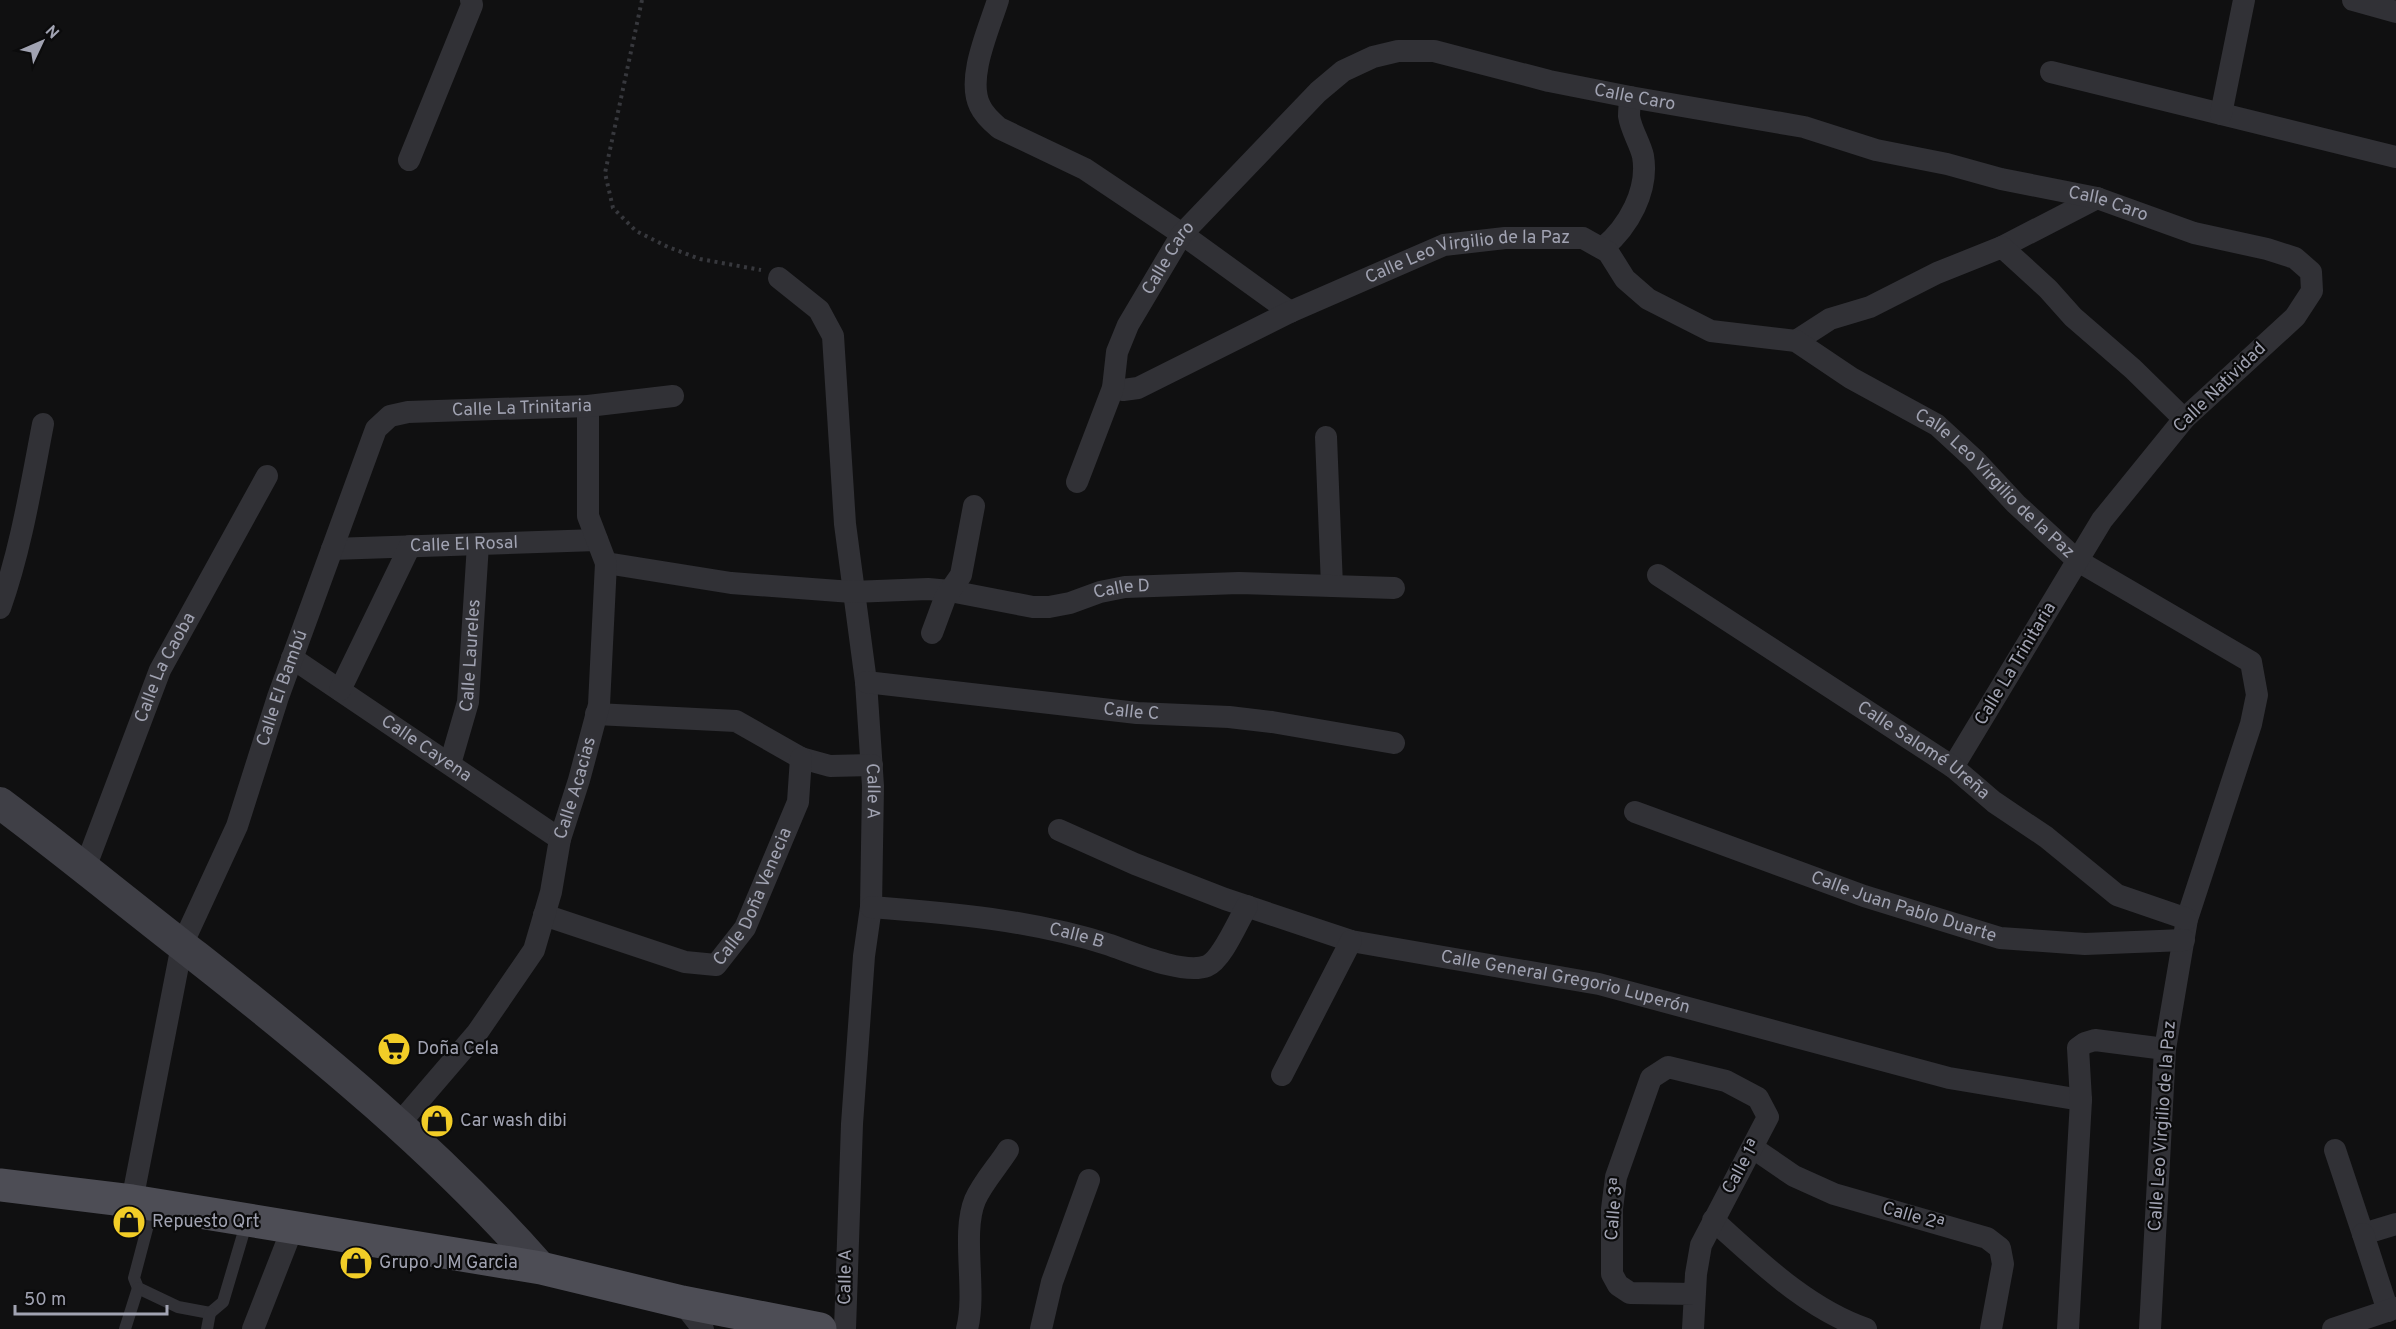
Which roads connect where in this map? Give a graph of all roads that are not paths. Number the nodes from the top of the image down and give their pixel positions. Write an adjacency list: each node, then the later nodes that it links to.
1 (471, 0): 10 (street)
2 (998, 0): 12 (street)
3 (2244, 0): 8 (street)
4 (2353, 0): 5 (street)
5 (2396, 12)
6 (2051, 72): 8 (street)
7 (1630, 97): 11 (street, Calle Caro); 12 (street, Calle Caro); 14 (street)
8 (2221, 114): 9 (street)
9 (2396, 157)
10 (409, 160)
11 (2097, 198): 13 (street); 15 (street, Calle Caro)
12 (1182, 234): 17 (street); 19 (street, Calle Caro)
13 (2002, 246): 18 (street); 22 (street)
14 (1604, 248): 17 (street, Calle Leo Virgilio de la Paz); 18 (street, Calle Leo Virgilio de la Paz)
15 (2311, 272): 22 (street, Calle Natividad)
16 (779, 278): 39 (street, Calle A)
17 (1290, 312): 19 (street, Calle Leo Virgilio de la Paz)
18 (1796, 341): 33 (street, Calle Leo Virgilio de la Paz)
19 (1113, 388): 27 (street, Calle Caro)
20 (673, 396): 21 (street, Calle La Trinitaria)
21 (588, 406): 24 (street, Calle La Trinitaria); 29 (street, Calle Acacias)
22 (2184, 419): 33 (street, Calle Natividad)
23 (43, 424): 40 (street)
24 (376, 429): 32 (street, Calle El Bambú)
25 (1326, 437): 36 (street)
26 (267, 476): 55 (street, Calle La Caoba)
27 (1077, 482)
28 (974, 506): 38 (street)
29 (597, 540): 30 (street, Calle El Rosal); 34 (street, Calle Acacias)
30 (478, 544): 31 (street, Calle El Rosal); 48 (street, Calle Laureles)
31 (410, 546): 32 (street, Calle El Rosal); 44 (street)
32 (332, 549): 42 (street, Calle El Bambú)
33 (2078, 561): 50 (street, Calle La Trinitaria); 59 (street, Calle Leo Virgilio de la Paz)
34 (606, 563): 39 (street, Calle D); 45 (street, Calle Acacias)
35 (1658, 575): 50 (street, Calle Salomé Ureña)
36 (1332, 586): 37 (street, Calle D); 38 (street, Calle D)
37 (1394, 588)
38 (950, 591): 39 (street, Calle D); 41 (street)
39 (852, 592): 43 (street, Calle A)
40 (0, 608)
41 (932, 633)
42 (292, 658): 44 (street, Calle Cayena); 61 (street, Calle El Bambú)
43 (866, 682): 46 (street, Calle C); 49 (street, Calle A)
44 (340, 690): 48 (street, Calle Cayena)
45 (596, 714): 47 (street); 54 (street, Calle Acacias)
46 (1394, 743)
47 (801, 758): 49 (street); 58 (street, Calle Doña Venecia)
48 (450, 764): 54 (street, Calle Cayena)
49 (872, 765): 57 (street, Calle A)
50 (1953, 767): 59 (street, Calle Salomé Ureña)
51 (0, 803): 55 (main road)
52 (1635, 812): 59 (street, Calle Juan Pablo Duarte)
53 (1059, 830): 56 (street, Calle General Gregorio Luperón)
54 (560, 839): 58 (street, Calle Acacias)
55 (85, 868): 61 (main road)
56 (1247, 906): 57 (street, Calle B); 60 (street, Calle General Gregorio Luperón)
57 (870, 907): 89 (street, Calle A)
58 (544, 915): 66 (street, Calle Acacias)
59 (2185, 929): 62 (street, Calle Leo Virgilio de la Paz)
60 (1351, 941): 64 (street); 65 (street, Calle General Gregorio Luperón)
61 (182, 945): 66 (main road); 72 (street, Calle El Bambú)
62 (2164, 1049): 65 (street); 96 (street, Calle Leo Virgilio de la Paz)
63 (1668, 1068): 67 (street, Calle 1ª); 80 (street, Calle 3ª)
64 (1282, 1075)
65 (2081, 1100): 95 (street)
66 (399, 1124): 78 (main road)
67 (1753, 1148): 73 (street, Calle 1ª); 94 (street, Calle 2ª)
68 (1008, 1150): 90 (street)
69 (2335, 1150): 77 (street)
70 (1089, 1180): 91 (street)
71 (0, 1185): 72 (main road)
72 (142, 1203): 74 (main road); 79 (lane)
73 (1713, 1220): 80 (street, Calle 1ª); 93 (street)
74 (247, 1221): 76 (main road); 83 (lane)
75 (2396, 1224): 77 (street)
76 (293, 1227): 78 (main road); 86 (street)
77 (2363, 1234): 82 (street)
78 (541, 1268): 81 (main road)
79 (138, 1288): 83 (lane); 84 (lane)
80 (1695, 1294): 92 (street, Calle 1ª)
81 (682, 1302): 87 (street); 88 (main road)
82 (2392, 1310): 97 (street)
83 (210, 1313): 85 (lane)
84 (125, 1329)
85 (207, 1329)
86 (253, 1329)
87 (703, 1329)
88 (820, 1329)
89 (845, 1329)
90 (968, 1329)
91 (1041, 1329)
92 (1693, 1329)
93 (1866, 1329)
94 (1991, 1329)
95 (2068, 1329)
96 (2150, 1329)
97 (2333, 1329)

